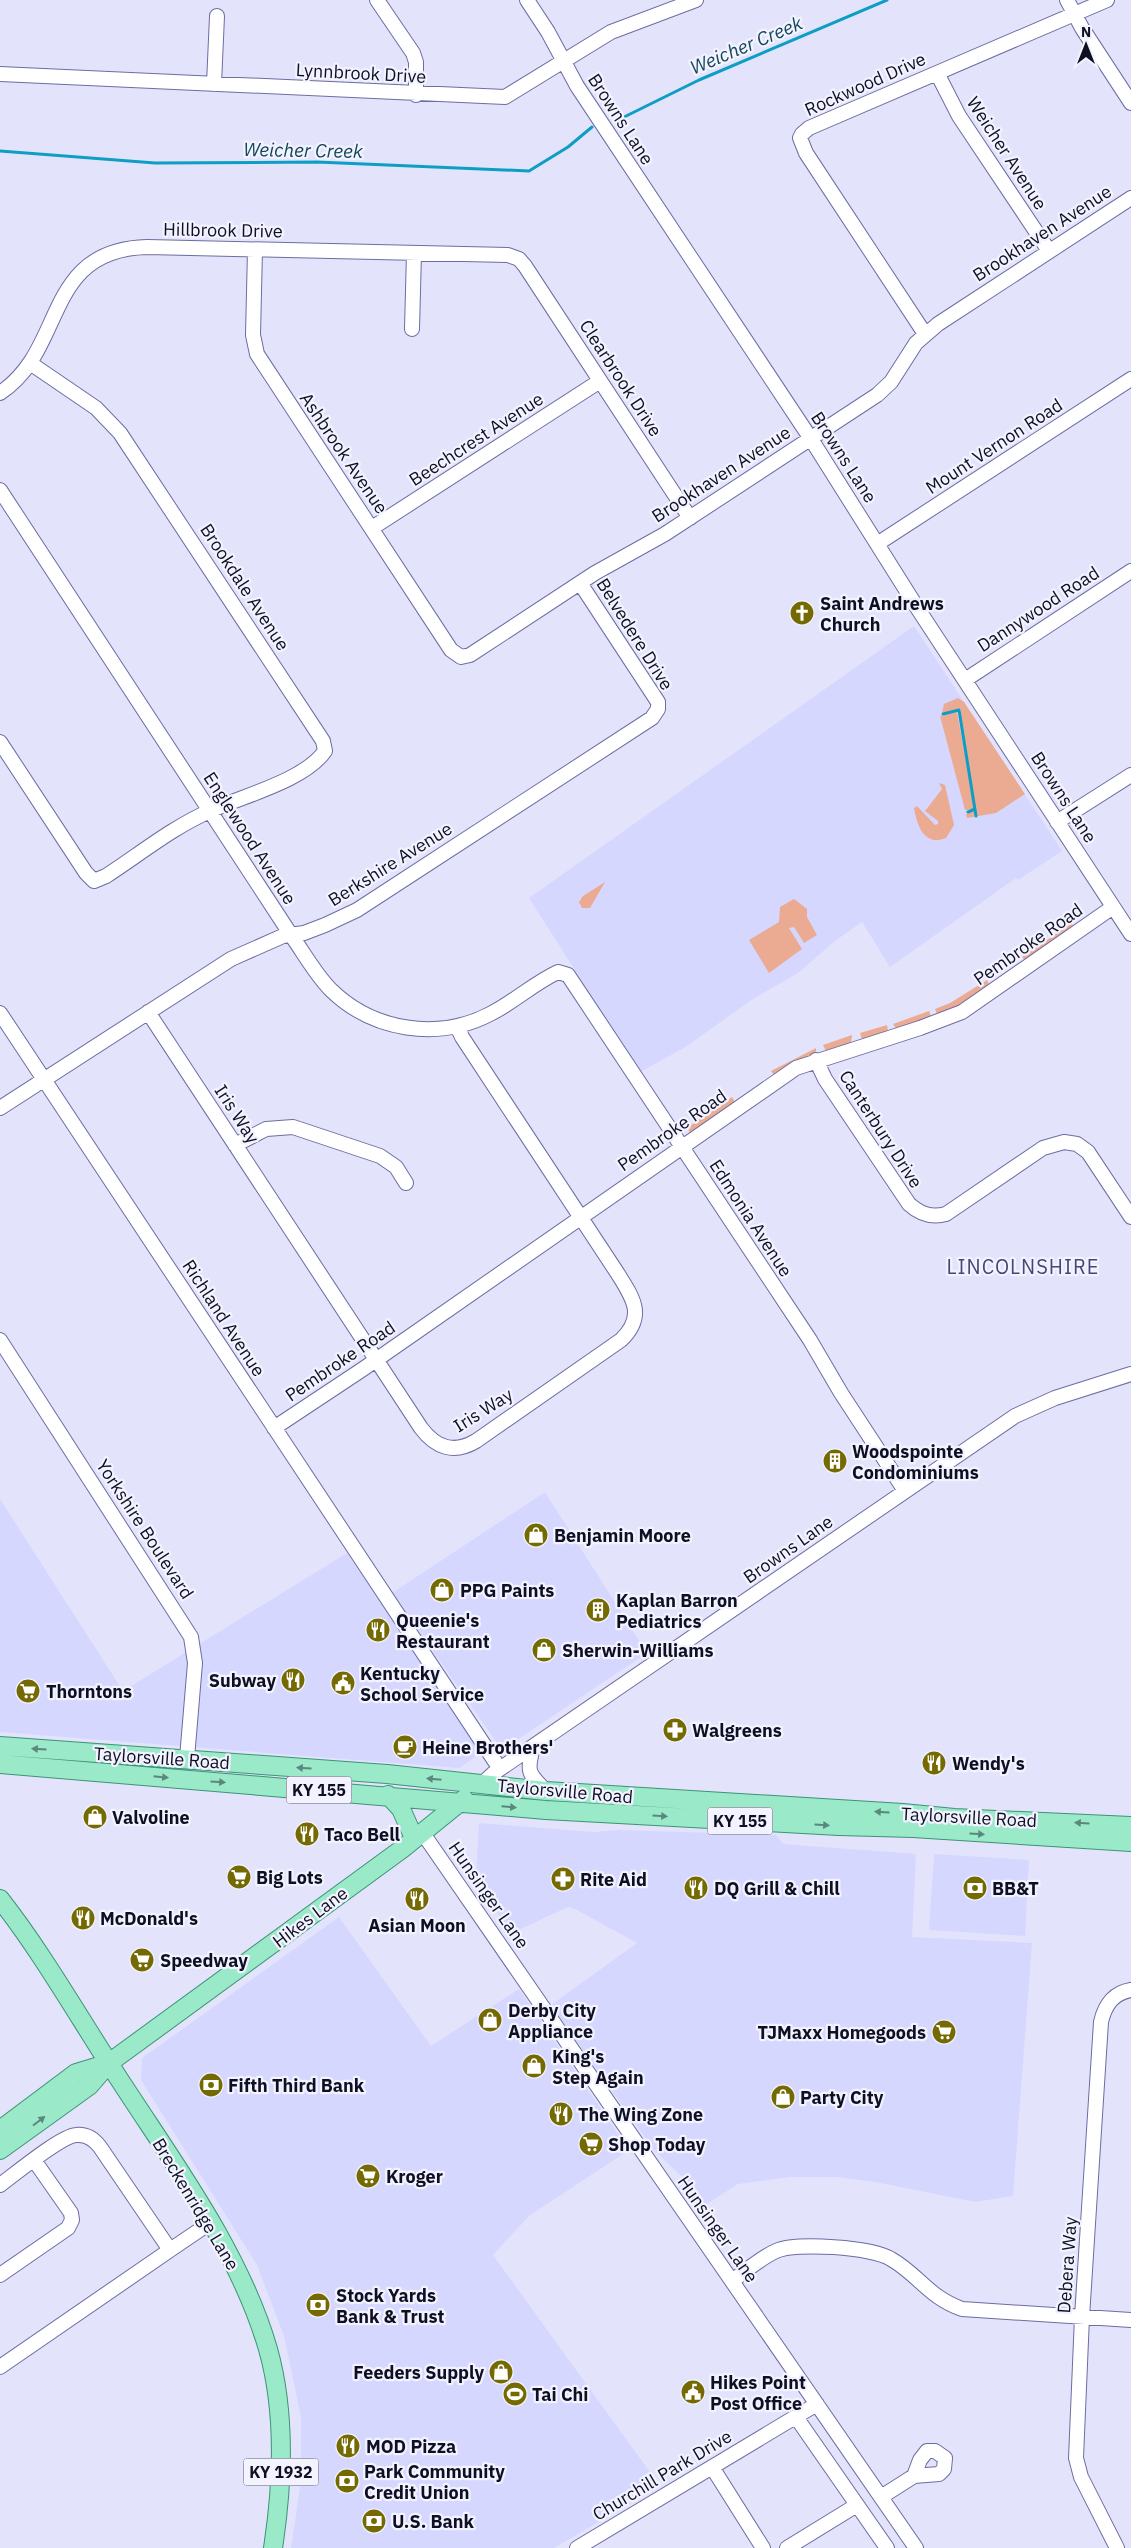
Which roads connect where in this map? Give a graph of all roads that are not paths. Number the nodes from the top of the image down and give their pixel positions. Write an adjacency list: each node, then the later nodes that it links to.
1 (377, 0): 12 (street)
2 (527, 0): 8 (street, Browns Lane)
3 (696, 0): 8 (street, Lynnbrook Drive)
4 (1066, 0): 6 (street)
5 (1107, 0): 6 (street, Rockwood Drive)
6 (1074, 14): 9 (street, Rockwood Drive); 13 (street)
7 (217, 16): 11 (street)
8 (563, 62): 12 (street, Lynnbrook Drive); 25 (street, Browns Lane)
9 (937, 73): 16 (street, Weicher Avenue); 20 (street, Rockwood Drive)
10 (0, 74): 11 (street, Lynnbrook Drive)
11 (214, 84): 12 (street, Lynnbrook Drive)
12 (416, 95)
13 (1131, 103)
14 (1131, 198): 16 (street, Brookhaven Avenue)
15 (255, 250): 17 (street, Hillbrook Drive); 21 (street, Hillbrook Drive); 28 (street, Ashbrook Avenue)
16 (1049, 252): 20 (street, Brookhaven Avenue)
17 (414, 253): 18 (street, Hillbrook Drive); 19 (street)
18 (519, 259): 23 (street, Clearbrook Drive)
19 (412, 329)
20 (925, 334): 25 (street, Brookhaven Avenue)
21 (30, 363): 24 (street, Hillbrook Drive); 37 (street, Brookdale Avenue)
22 (1131, 379): 29 (street, Mount Vernon Road)
23 (600, 381): 27 (street, Clearbrook Drive); 28 (street, Beechcrest Avenue)
24 (0, 393)
25 (811, 439): 27 (street, Brookhaven Avenue); 29 (street, Browns Lane)
26 (0, 490): 37 (street, Englewood Avenue)
27 (690, 518): 31 (street, Brookhaven Avenue)
28 (372, 528): 32 (street, Ashbrook Avenue)
29 (877, 544): 33 (street, Browns Lane)
30 (1131, 571): 33 (street, Dannywood Road)
31 (580, 583): 32 (street, Brookhaven Avenue); 34 (street, Belvedere Drive)
32 (461, 657)
33 (965, 680): 38 (street, Browns Lane)
34 (658, 706): 41 (street, Berkshire Avenue)
35 (0, 742): 37 (street)
36 (1131, 775): 38 (street)
37 (210, 811): 41 (street, Englewood Avenue)
38 (1057, 822): 39 (street, Browns Lane)
39 (1113, 907): 40 (street, Browns Lane); 46 (street, Pembroke Road)
40 (1131, 934)
41 (291, 935): 43 (street, Berkshire Avenue); 45 (street, Englewood Avenue)
42 (561, 971): 45 (street, Englewood Avenue); 50 (street, Edmonia Avenue)
43 (148, 1012): 47 (street, Berkshire Avenue); 49 (street, Iris Way)
44 (0, 1013): 47 (street, Richland Avenue)
45 (457, 1026): 53 (street, Iris Way)
46 (816, 1060): 50 (street, Pembroke Road); 52 (street, Canterbury Drive)
47 (45, 1080): 48 (street, Berkshire Avenue); 57 (street, Richland Avenue)
48 (0, 1108)
49 (235, 1145): 51 (street); 55 (street, Iris Way)
50 (681, 1147): 53 (street, Pembroke Road); 58 (street, Edmonia Avenue)
51 (406, 1183)
52 (1131, 1217)
53 (581, 1218): 55 (street, Pembroke Road); 55 (street, Iris Way)
54 (0, 1340): 61 (street, Yorkshire Boulevard)
55 (376, 1360): 57 (street, Pembroke Road)
56 (1131, 1374): 58 (street, Browns Lane)
57 (274, 1428): 63 (street, Richland Avenue)
58 (905, 1491): 60 (street, Browns Lane)
59 (0, 1746): 61 (main road, Taylorsville Road / KY 155, one-way to 59)
60 (533, 1748): 63 (street, Browns Lane); 65 (street)
61 (188, 1758): 64 (main road, Taylorsville Road / KY 155, one-way to 61)
62 (0, 1764): 66 (main road, Taylorsville Road / KY 155, one-way to 66)
63 (500, 1769): 64 (street, Browns Lane)
64 (482, 1784): 65 (main road, Taylorsville Road / KY 155); 67 (main road, Hikes Lane)
65 (546, 1791): 68 (main road, Taylorsville Road / KY 155, one-way to 65)
66 (388, 1795): 67 (main road, Taylorsville Road / KY 155); 69 (main road)
67 (461, 1802): 69 (main road, Hikes Lane); 70 (main road, Taylorsville Road / KY 155, one-way to 70)
68 (1131, 1826)
69 (418, 1835): 73 (main road, Hikes Lane); 81 (street, Hunsinger Lane)
70 (1131, 1842)
71 (0, 1899): 73 (main road, Breckenridge Lane / KY 1932)
72 (1131, 1990): 82 (street, Debera Way)
73 (110, 2063): 74 (main road, Hikes Lane); 75 (main road, Hikes Lane, one-way to 73); 78 (main road, Breckenridge Lane / KY 1932)
74 (0, 2130)
75 (0, 2150)
76 (34, 2160): 77 (street); 79 (street); 80 (street)
77 (0, 2184)
78 (208, 2219): 79 (street); 91 (main road, Breckenridge Lane / KY 1932)
79 (170, 2250): 84 (street)
80 (0, 2275)
81 (732, 2281): 82 (street); 85 (street, Hunsinger Lane)
82 (1082, 2317): 83 (street); 97 (street, Debera Way)
83 (1131, 2320)
84 (0, 2367)
85 (817, 2404): 86 (street, Churchill Park Drive); 89 (street, Hunsinger Lane)
86 (796, 2416): 87 (street, Churchill Park Drive); 90 (street)
87 (712, 2467): 92 (street, Churchill Park Drive); 93 (street)
88 (914, 2476): 89 (street)
89 (882, 2497): 96 (street, Hunsinger Lane)
90 (857, 2504): 94 (street); 95 (street)
91 (272, 2548)
92 (577, 2548)
93 (763, 2548)
94 (787, 2548)
95 (887, 2548)
96 (916, 2548)
97 (1117, 2548)

